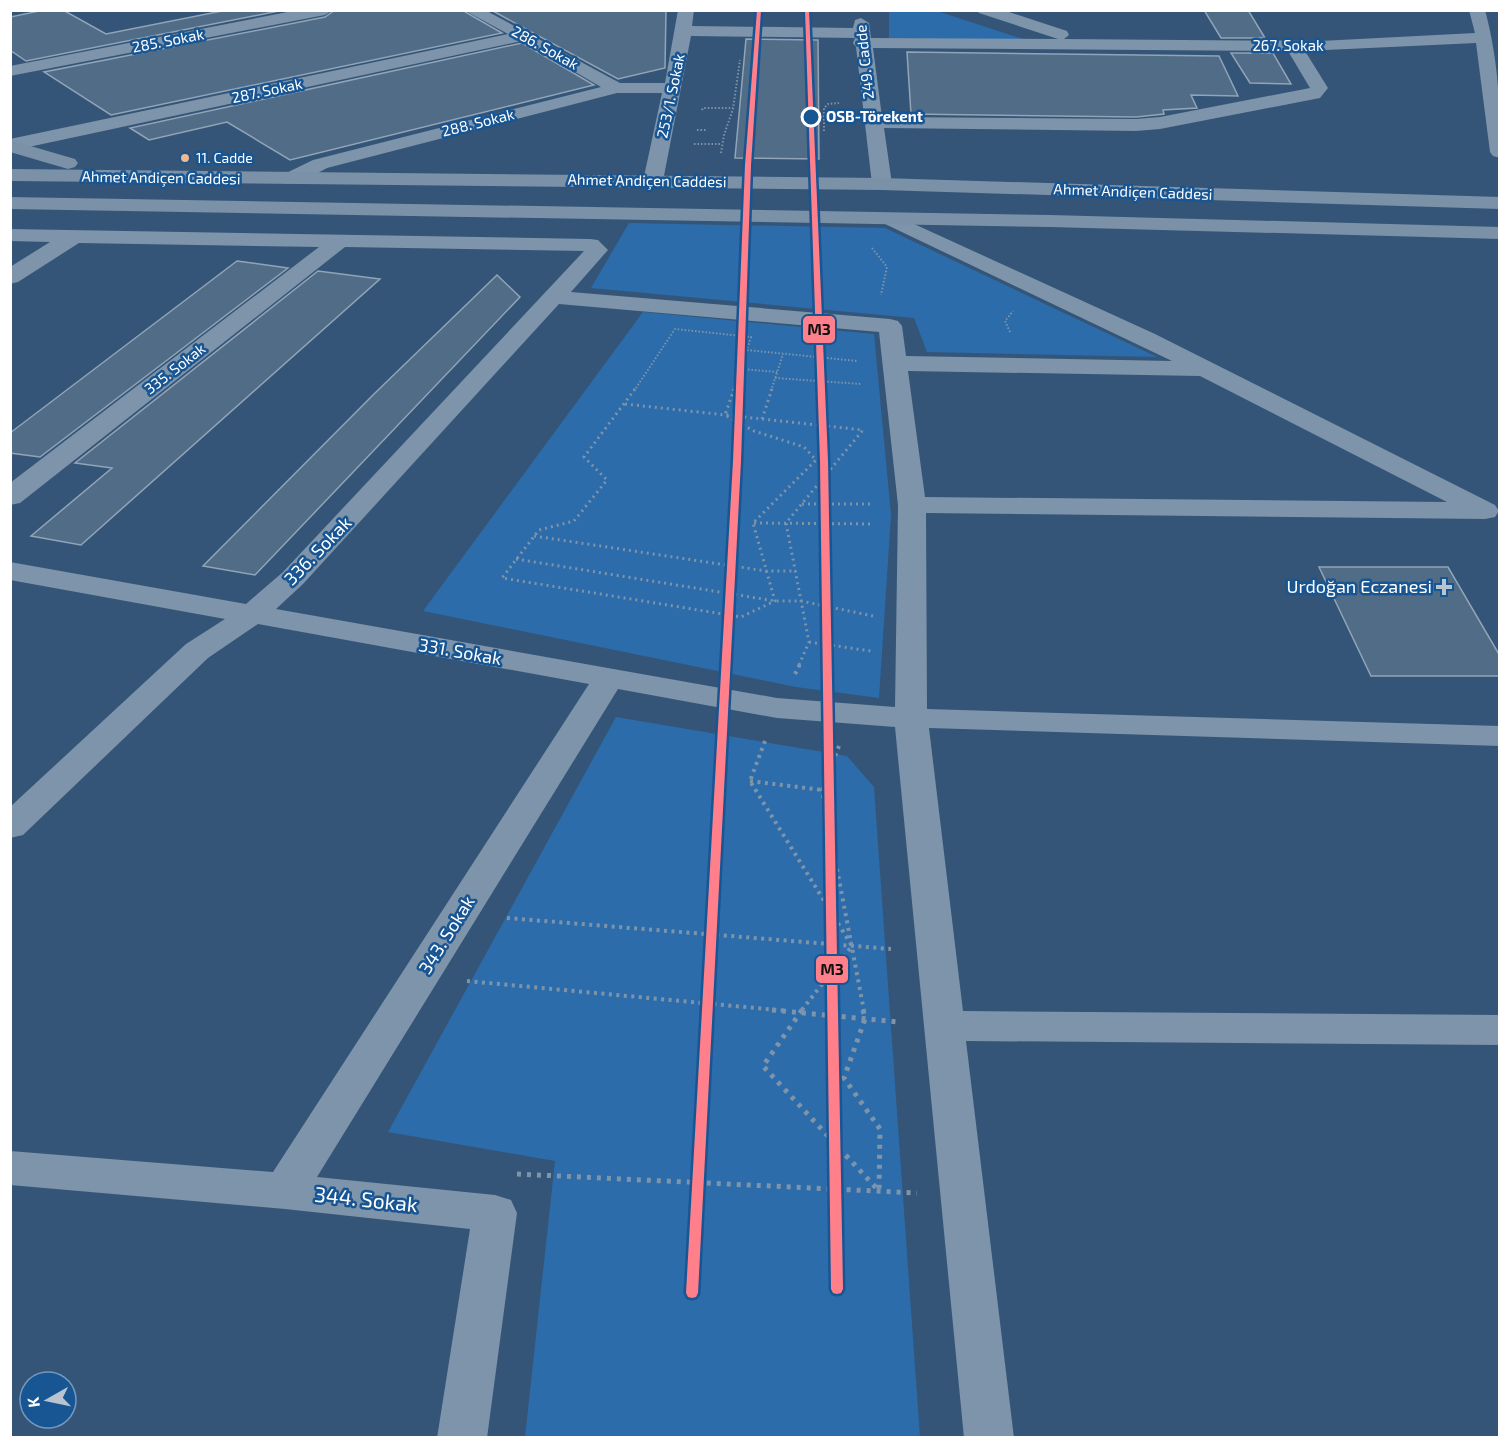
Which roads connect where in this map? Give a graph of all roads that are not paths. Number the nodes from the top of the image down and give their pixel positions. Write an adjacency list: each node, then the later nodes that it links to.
1 (325, 10): 13 (street, 285. Sokak)
2 (472, 10): 8 (street, 286. Sokak)
3 (686, 10): 7 (street, 253/1. Sokak)
4 (861, 10): 9 (street, 249. Cadde)
5 (985, 10): 11 (street, 267. Sokak)
6 (1478, 10): 10 (street)
7 (682, 31): 9 (street, 267. Sokak); 15 (street, 253/1. Sokak)
8 (524, 36): 14 (street, 286. Sokak); 17 (street, 287. Sokak)
9 (861, 38): 11 (street, 267. Sokak); 16 (street, 249. Cadde)
10 (1484, 38): 12 (street, 267. Sokak); 18 (street)
11 (1092, 45): 12 (street, 267. Sokak)
12 (1293, 46): 16 (street)
13 (10, 72)
14 (617, 88): 15 (street, 288. Sokak); 21 (street, 288. Sokak)
15 (672, 88): 22 (street, 253/1. Sokak)
16 (873, 122): 23 (street, 249. Cadde)
17 (10, 146): 20 (main road)
18 (1500, 152)
19 (10, 175): 20 (main road, Ahmet Andiçen Caddesi)
20 (140, 177): 21 (main road, Ahmet Andiçen Caddesi)
21 (288, 179): 22 (main road, Ahmet Andiçen Caddesi)
22 (653, 181): 23 (main road, Ahmet Andiçen Caddesi)
23 (882, 184): 25 (main road, Ahmet Andiçen Caddesi)
24 (10, 203): 26 (main road, Ahmet Andiçen Caddesi)
25 (1500, 203)
26 (890, 219): 27 (main road, Ahmet Andiçen Caddesi); 34 (street)
27 (1500, 233)
28 (10, 235): 29 (street)
29 (75, 236): 30 (street); 31 (street)
30 (340, 241): 32 (street, 336. Sokak); 35 (street, 335. Sokak)
31 (10, 277)
32 (555, 297): 33 (street); 39 (street, 336. Sokak)
33 (882, 363): 34 (street); 37 (street)
34 (1207, 369): 36 (street)
35 (10, 497)
36 (1492, 512): 37 (street)
37 (912, 515): 41 (street)
38 (10, 570): 39 (street, 331. Sokak)
39 (253, 614): 40 (street, 331. Sokak); 43 (street, 336. Sokak)
40 (608, 679): 41 (street, 331. Sokak); 47 (street, 343. Sokak)
41 (911, 718): 42 (street, 331. Sokak); 44 (street)
42 (1500, 736)
43 (10, 827)
44 (944, 1026): 45 (street); 49 (street)
45 (1500, 1030)
46 (10, 1168): 47 (street, 344. Sokak)
47 (285, 1191): 48 (street, 344. Sokak)
48 (462, 1437)
49 (989, 1437)

